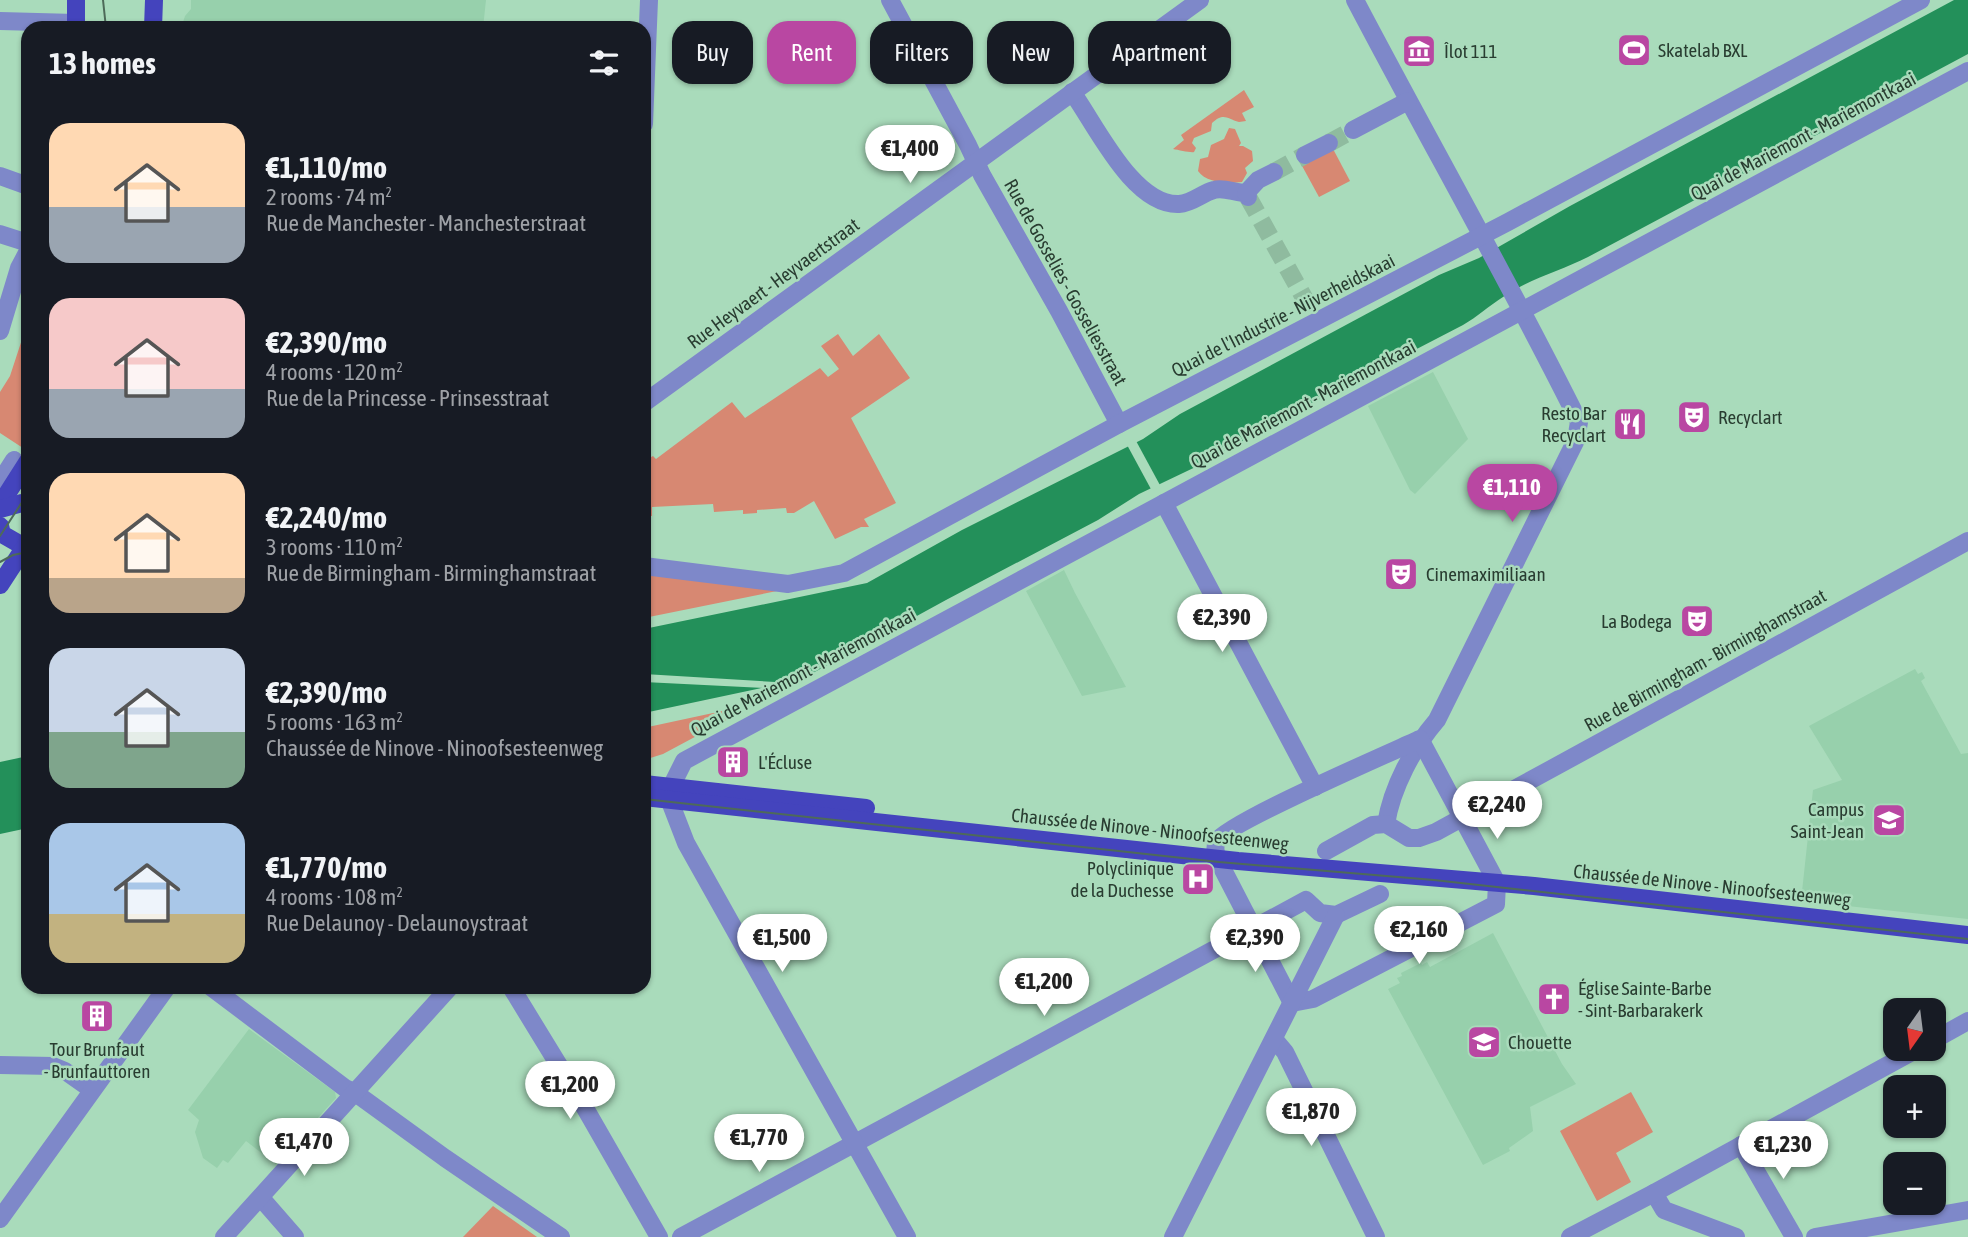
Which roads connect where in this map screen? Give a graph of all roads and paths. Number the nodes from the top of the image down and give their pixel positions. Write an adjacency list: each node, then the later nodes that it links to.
1 (76, 0): 9 (main road)
2 (154, 0): 10 (main road)
3 (649, 0): 11 (street)
4 (890, 0): 19 (street, Rue de Gosselies - Gosseliesstraat)
5 (1200, 0): 14 (street, Rue Heyvaert - Heyvaertstraat)
6 (1355, 0): 15 (street)
7 (1921, 0): 25 (street, Quai de l'Industrie - Nijverheidskaai)
8 (0, 21): 12 (street)
9 (75, 21)
10 (153, 21)
11 (648, 21)
12 (21, 22)
13 (1968, 71): 27 (street, Quai de Mariemont - Mariemontkaai)
14 (1072, 92): 19 (street, Rue Heyvaert - Heyvaertstraat); 20 (street)
15 (1408, 101): 16 (street); 25 (street)
16 (1353, 130)
17 (1329, 143): 18 (street)
18 (1306, 155)
19 (976, 161): 29 (street, Rue Heyvaert - Heyvaertstraat); 30 (street, Rue de Gosselies - Gosseliesstraat)
20 (1273, 172)
21 (0, 176): 22 (street)
22 (21, 184)
23 (0, 233): 24 (street)
24 (21, 240)
25 (1485, 242): 27 (street); 30 (street, Quai de l'Industrie - Nijverheidskaai)
26 (21, 264): 28 (street)
27 (1519, 304): 34 (street, Quai de Mariemont - Mariemontkaai); 42 (street)
28 (0, 331)
29 (651, 398)
30 (1119, 424): 40 (street, Quai de l'Industrie - Nijverheidskaai)
31 (20, 460): 32 (street); 35 (main road)
32 (0, 482)
33 (21, 503): 35 (main road)
34 (1164, 503): 44 (street); 45 (street, Quai de Mariemont - Mariemontkaai)
35 (0, 507)
36 (0, 526): 38 (main road)
37 (1968, 541): 47 (street, Rue de Birmingham - Birminghamstraat)
38 (21, 545)
39 (21, 555): 41 (main road)
40 (651, 567)
41 (0, 585)
42 (1420, 739): 44 (street); 47 (street); 48 (street)
43 (651, 786): 45 (main road, Chaussée de Ninove - Ninoofsesteenweg)
44 (1315, 787): 50 (street)
45 (670, 793): 46 (main road, Chaussée de Ninove - Ninoofsesteenweg); 50 (main road, Chaussée de Ninove - Ninoofsesteenweg); 68 (street)
46 (651, 796)
47 (1462, 817): 48 (street, Rue de Birmingham - Birminghamstraat); 51 (street)
48 (1386, 824): 49 (street)
49 (1326, 851)
50 (1216, 854): 51 (main road, Chaussée de Ninove - Ninoofsesteenweg); 54 (street)
51 (1497, 883): 55 (main road, Chaussée de Ninove - Ninoofsesteenweg); 60 (street)
52 (1380, 894): 53 (street)
53 (1336, 915): 54 (street); 60 (street)
54 (1252, 927): 60 (street); 68 (street)
55 (1968, 935)
56 (161, 994): 66 (street)
57 (220, 994): 67 (street)
58 (444, 994): 67 (street)
59 (515, 994): 77 (street)
60 (1292, 1003): 63 (street)
61 (1968, 1021): 62 (street)
62 (1946, 1033)
63 (1274, 1039): 80 (street); 81 (street)
64 (1895, 1061): 69 (street)
65 (0, 1065): 66 (street)
66 (92, 1090): 73 (street)
67 (354, 1092): 71 (street); 76 (street)
68 (855, 1142): 78 (street); 79 (street)
69 (1741, 1145): 70 (street); 84 (street)
70 (1654, 1194): 82 (street); 83 (street)
71 (261, 1198): 74 (street); 75 (street)
72 (1968, 1210): 85 (street)
73 (0, 1219)
74 (224, 1237)
75 (295, 1237)
76 (561, 1237)
77 (659, 1237)
78 (681, 1237)
79 (907, 1237)
80 (1173, 1237)
81 (1376, 1237)
82 (1570, 1237)
83 (1736, 1237)
84 (1794, 1237)
85 (1815, 1237)

